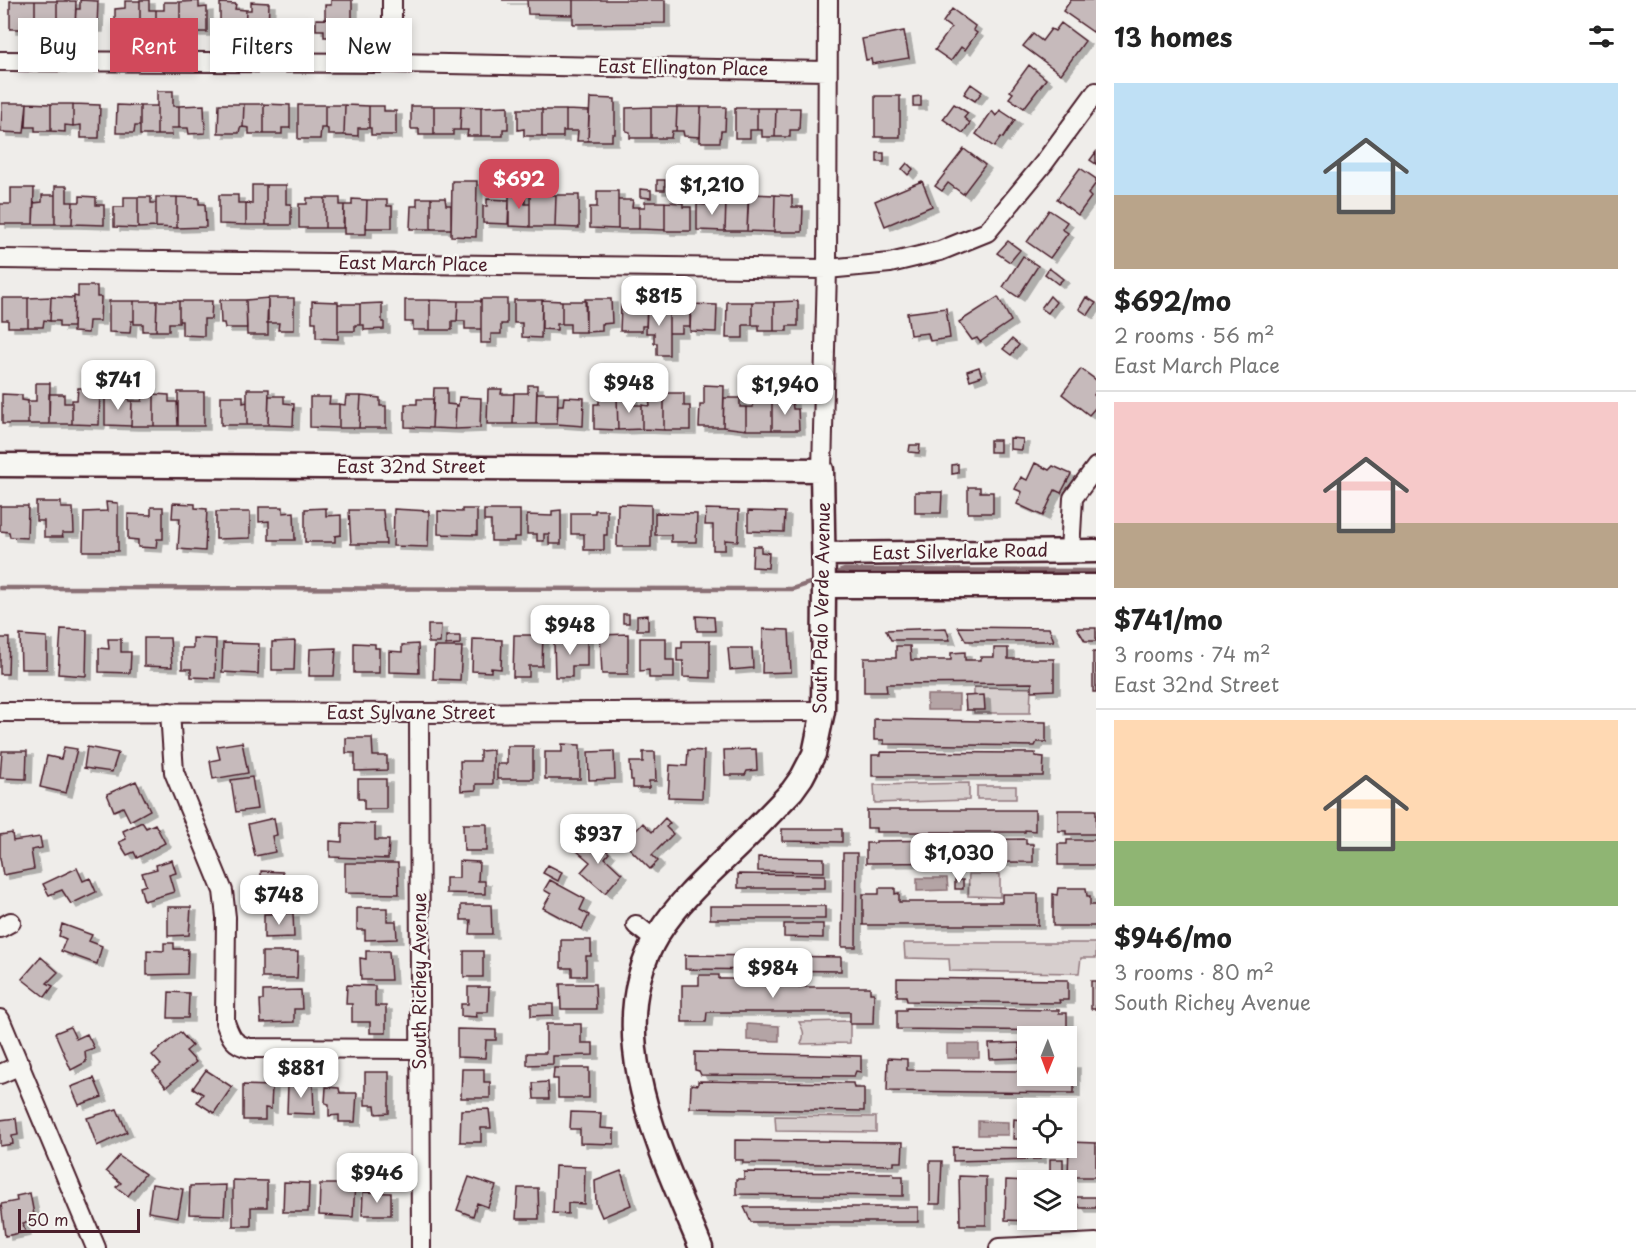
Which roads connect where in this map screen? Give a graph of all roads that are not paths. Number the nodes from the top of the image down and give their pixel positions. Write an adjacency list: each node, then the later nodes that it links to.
1 (392, 0): 3 (street)
2 (828, 0): 7 (street, South Palo Verde Avenue)
3 (392, 18)
4 (0, 62): 5 (street, East Ellington Place)
5 (326, 63)
6 (412, 63): 7 (street, East Ellington Place)
7 (827, 71): 10 (street, South Palo Verde Avenue)
8 (1096, 92): 10 (street, East March Place)
9 (0, 259): 10 (street, East March Place)
10 (827, 269): 13 (street, South Palo Verde Avenue)
11 (0, 465): 13 (street, East 32nd Street)
12 (1096, 467): 14 (street)
13 (822, 470): 16 (street, South Palo Verde Avenue)
14 (1070, 551): 15 (street, East Silverlake Road); 16 (street, East Silverlake Road)
15 (1096, 551)
16 (824, 554): 17 (street, South Palo Verde Avenue)
17 (824, 586): 18 (street, East Silverlake Road); 19 (street, South Palo Verde Avenue)
18 (1096, 586)
19 (823, 711): 22 (street, East Sylvane Street); 24 (street, South Palo Verde Avenue)
20 (0, 712): 21 (street, East Sylvane Street)
21 (170, 712): 22 (street, East Sylvane Street); 26 (street)
22 (419, 713): 26 (street, South Richey Avenue)
23 (636, 925): 24 (street)
24 (655, 940): 32 (street, South Palo Verde Avenue)
25 (0, 1020): 27 (street)
26 (420, 1049): 31 (street, South Richey Avenue)
27 (21, 1065): 28 (street); 30 (street)
28 (0, 1074)
29 (1096, 1243): 33 (street)
30 (96, 1248)
31 (421, 1248)
32 (701, 1248)
33 (999, 1248)

